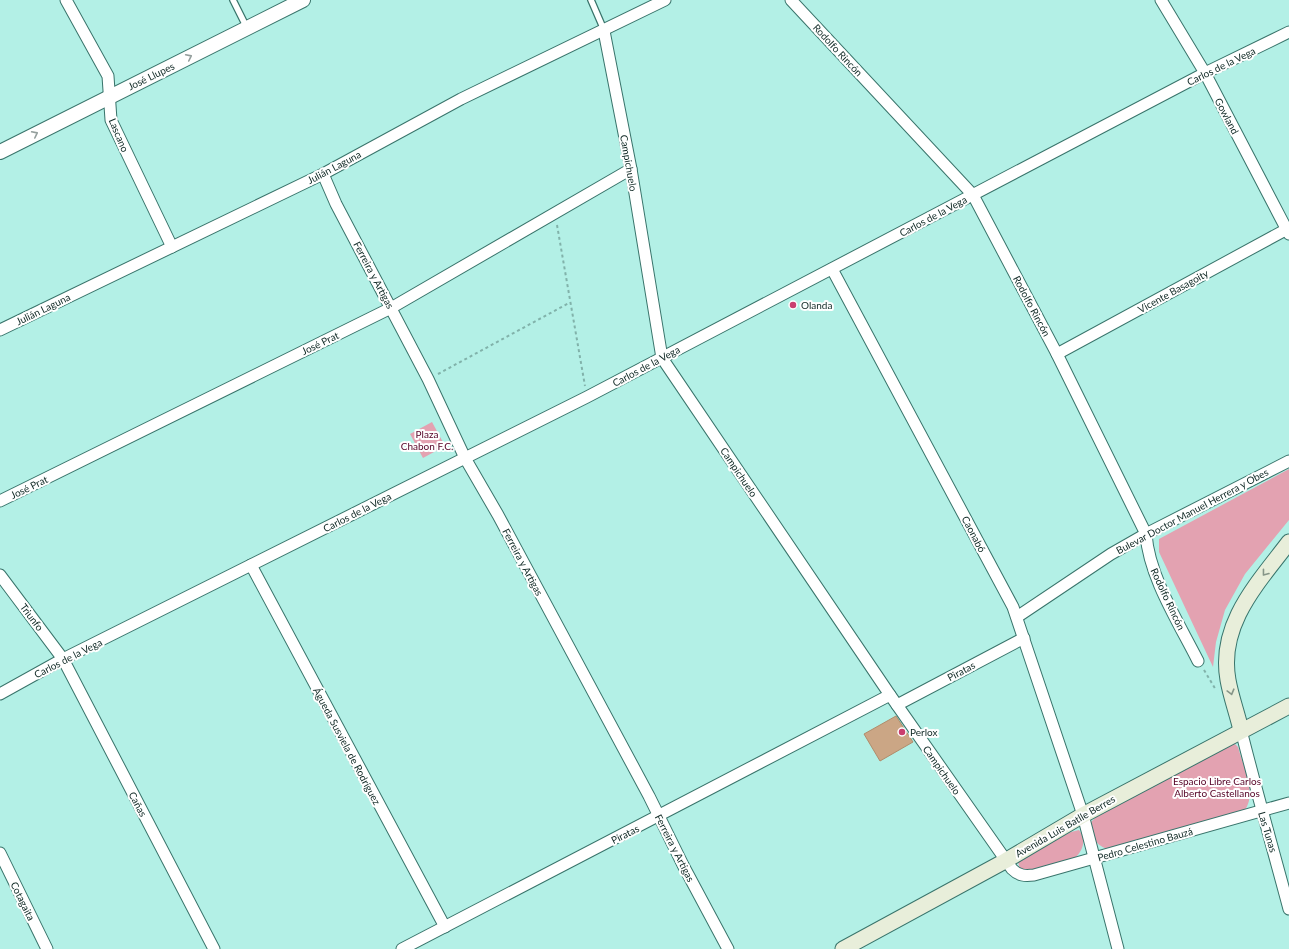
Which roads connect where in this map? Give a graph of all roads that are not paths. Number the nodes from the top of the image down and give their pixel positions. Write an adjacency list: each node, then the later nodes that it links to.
1 (66, 0): 12 (street, Lascano)
2 (233, 0): 8 (lane)
3 (303, 0): 8 (street, José Llupes)
4 (591, 0): 9 (lane)
5 (666, 0): 9 (street, Julián Laguna)
6 (791, 0): 16 (street, Rodolfo Rincón)
7 (1161, 0): 11 (street, Gowland)
8 (247, 28): 12 (street, José Llupes, one-way to 8)
9 (604, 31): 14 (street, Campichuelo); 15 (street, Julián Laguna)
10 (1289, 32): 11 (street, Carlos de la Vega)
11 (1205, 73): 16 (street, Carlos de la Vega); 17 (street, Gowland)
12 (109, 96): 13 (street, José Llupes, one-way to 12); 18 (street, Lascano)
13 (0, 152)
14 (631, 169): 20 (street, José Prat); 23 (street, Campichuelo)
15 (323, 174): 18 (street, Julián Laguna); 20 (street, Ferreira y Artigas)
16 (973, 195): 19 (street, Carlos de la Vega); 22 (street, Rodolfo Rincón)
17 (1288, 230): 22 (street, Vicente Basagoity)
18 (172, 247): 21 (street, Julián Laguna)
19 (832, 268): 23 (street, Carlos de la Vega); 31 (street, Caonabó)
20 (391, 308): 24 (street, Ferreira y Artigas); 26 (street, José Prat)
21 (0, 330)
22 (1057, 354): 27 (street, Rodolfo Rincón)
23 (662, 358): 24 (street, Carlos de la Vega); 36 (street, Campichuelo)
24 (465, 458): 29 (street, Carlos de la Vega); 43 (street, Ferreira y Artigas)
25 (1289, 460): 27 (street, Bulevar Doctor Manuel Herrera y Obes)
26 (0, 501)
27 (1146, 534): 31 (street, Bulevar Doctor Manuel Herrera y Obes); 34 (street, Rodolfo Rincón)
28 (1289, 542): 39 (main road, one-way to 39)
29 (251, 565): 33 (street, Carlos de la Vega); 48 (street, Águeda Susviela de Rodríguez)
30 (0, 575): 33 (street, Triunfo)
31 (1017, 617): 32 (street, Caonabó)
32 (1024, 638): 37 (street, Piratas); 42 (street, Caonabó)
33 (63, 659): 35 (street, Carlos de la Vega); 50 (street, Cañas)
34 (1198, 661)
35 (0, 694)
36 (890, 695): 37 (street, Campichuelo); 43 (street, Piratas)
37 (897, 705): 46 (street, Campichuelo)
38 (1289, 706): 39 (main road, Avenida Luis Batlle Berres)
39 (1241, 730): 41 (street, Las Tunas); 42 (main road, Avenida Luis Batlle Berres)
40 (1289, 803): 41 (street, Pedro Celestino Bauzá)
41 (1261, 811): 45 (street, Pedro Celestino Bauzá); 47 (street, Las Tunas)
42 (1083, 815): 45 (street); 46 (main road, Avenida Luis Batlle Berres)
43 (659, 816): 48 (street, Piratas); 52 (street, Ferreira y Artigas)
44 (0, 853): 49 (street, Cotagaita)
45 (1094, 859): 46 (street, Pedro Celestino Bauzá); 54 (street)
46 (1005, 861): 53 (main road, Avenida Luis Batlle Berres)
47 (1289, 909)
48 (444, 927): 51 (street, Piratas)
49 (47, 949)
50 (214, 949)
51 (402, 949)
52 (728, 949)
53 (843, 949)
54 (1118, 949)

